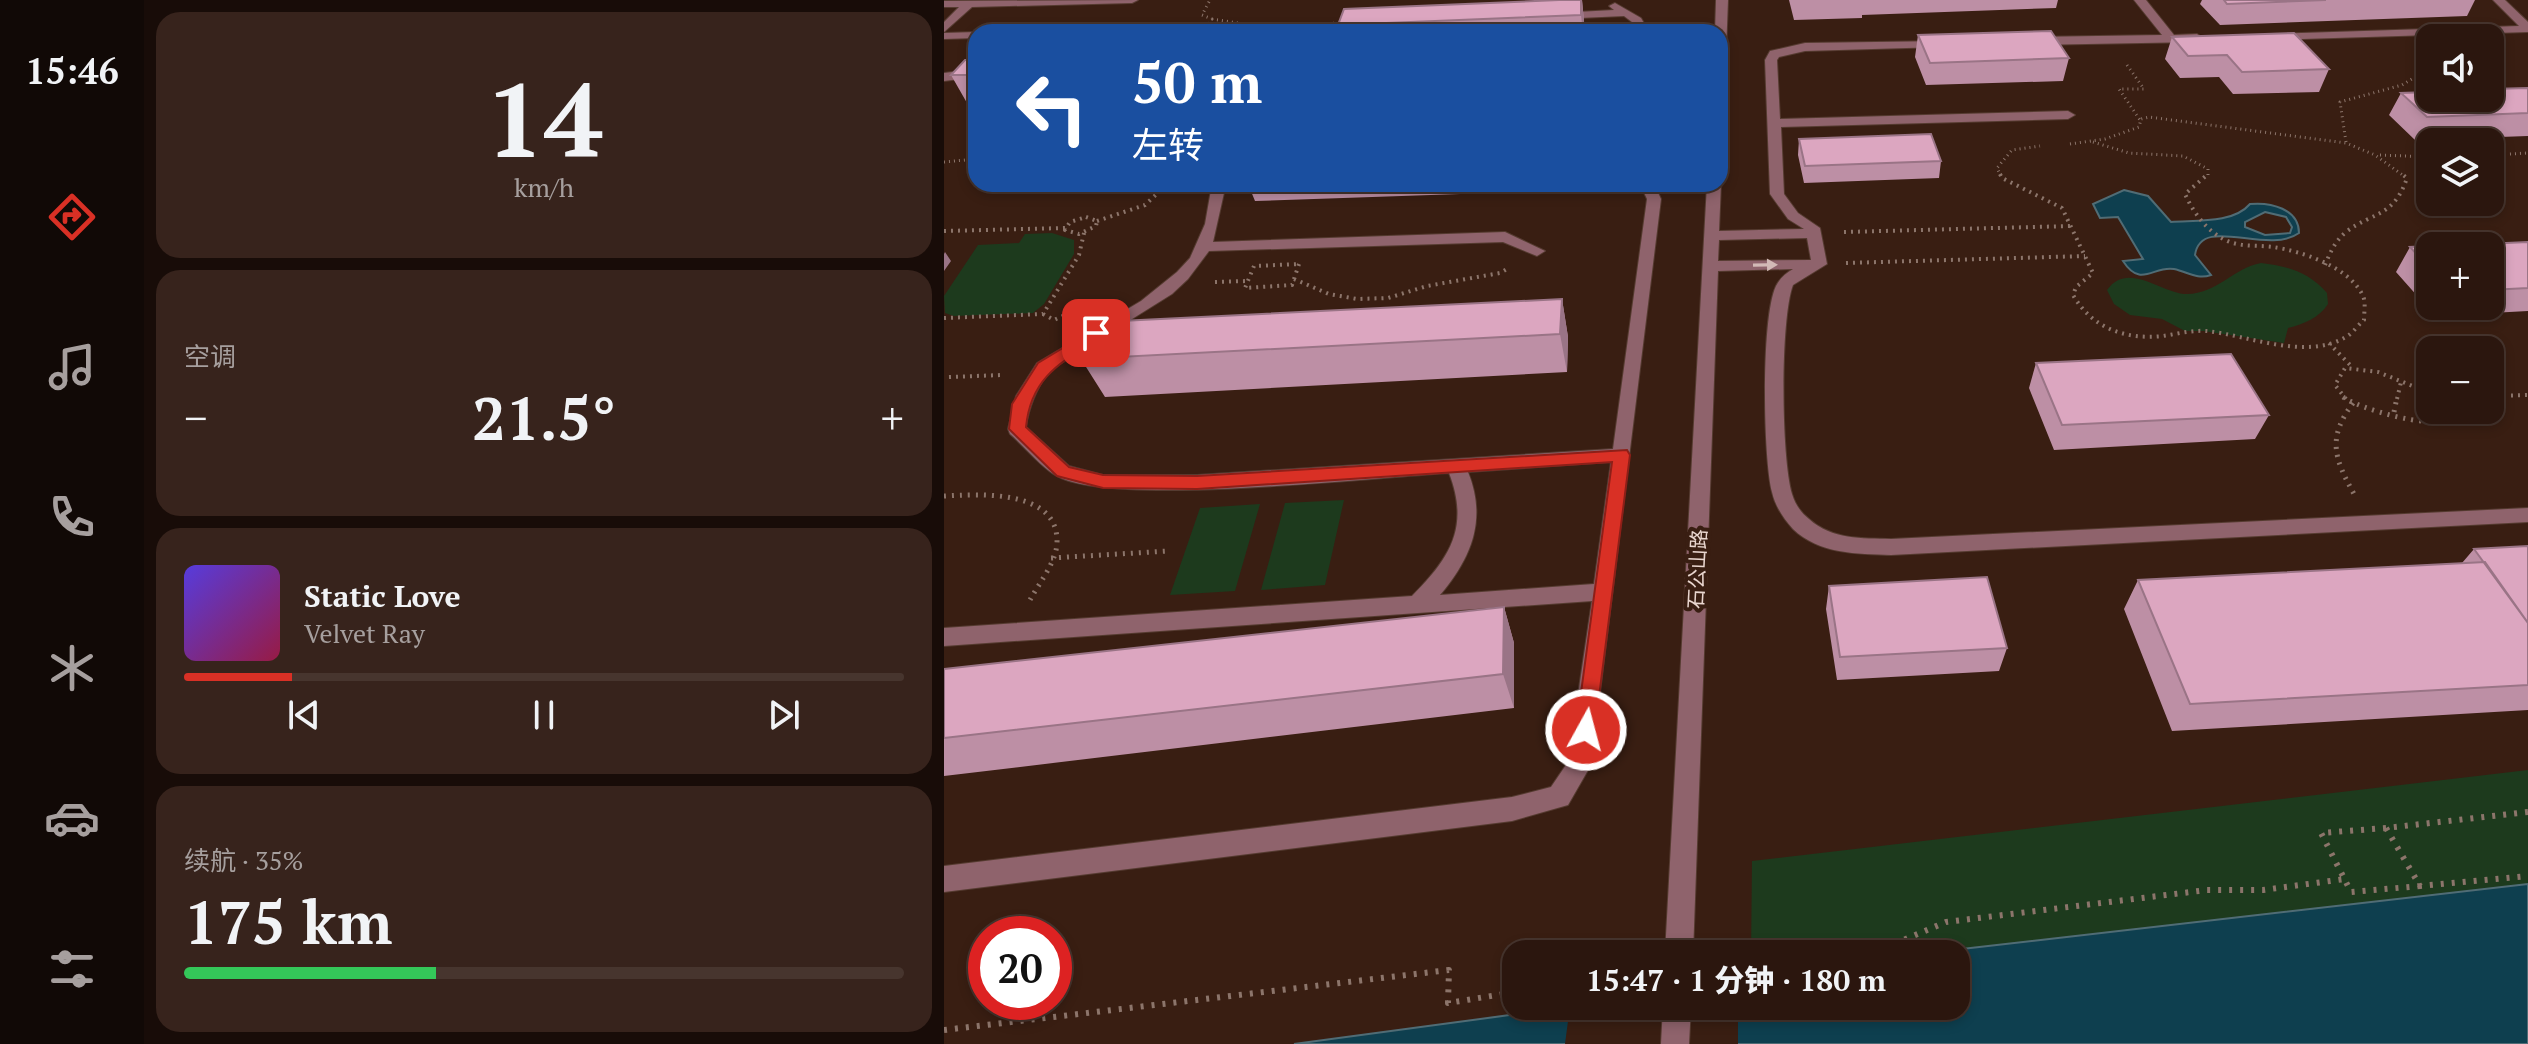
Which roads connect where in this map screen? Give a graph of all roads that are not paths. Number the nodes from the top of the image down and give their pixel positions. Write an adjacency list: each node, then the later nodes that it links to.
1 (1132, 0): 7 (street)
2 (1606, 0): 8 (street)
3 (1722, 0): 11 (street)
4 (2140, 0): 17 (street)
5 (2499, 0): 13 (street)
6 (944, 4): 7 (street)
7 (968, 4): 12 (street)
8 (1626, 13): 9 (street); 10 (street)
9 (1546, 16)
10 (1639, 24)
11 (1721, 24)
12 (944, 29)
13 (2528, 29): 16 (street)
14 (968, 35): 15 (street)
15 (944, 36)
16 (2256, 37)
17 (2170, 38): 18 (street); 19 (street)
18 (2212, 38)
19 (2020, 41)
20 (1959, 43): 24 (street)
21 (968, 74): 22 (street)
22 (944, 77)
23 (2068, 115): 24 (street)
24 (1774, 123): 28 (street)
25 (1218, 192): 30 (street)
26 (1651, 192): 34 (street)
27 (1714, 192): 29 (street, 石公山路)
28 (1814, 233): 29 (street); 32 (street)
29 (1712, 236): 33 (street, 石公山路)
30 (1203, 247): 31 (street); 35 (street)
31 (1537, 251)
32 (1819, 264): 33 (street, one-way to 32); 36 (street)
33 (1710, 266): 41 (street, 石公山路)
34 (1621, 455): 35 (street); 37 (street)
35 (1456, 465): 38 (street)
36 (2528, 515)
37 (1604, 592): 38 (street); 40 (street)
38 (1417, 605): 39 (street)
39 (944, 637)
40 (944, 879)
41 (1680, 940)
42 (1676, 1020): 43 (street)
43 (1675, 1044)

